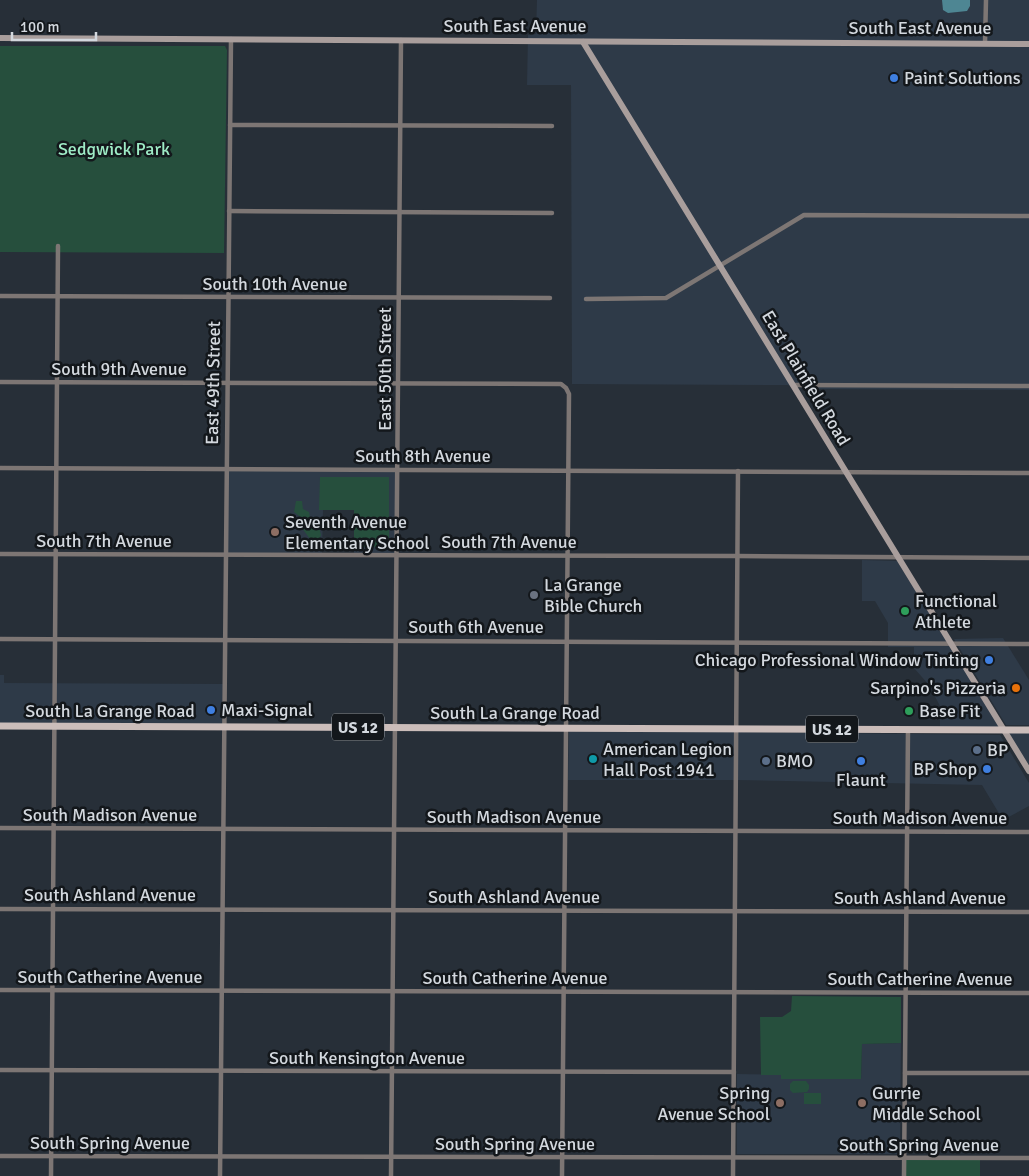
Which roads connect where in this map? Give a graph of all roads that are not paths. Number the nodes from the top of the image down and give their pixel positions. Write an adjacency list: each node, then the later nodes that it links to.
1 (986, 0): 6 (street)
2 (0, 38): 3 (main road, South East Avenue)
3 (231, 39): 4 (main road, South East Avenue); 8 (street, East 49th Street)
4 (401, 40): 5 (main road, South East Avenue); 9 (street, East 50th Street)
5 (582, 42): 6 (main road, South East Avenue); 16 (main road, East Plainfield Road)
6 (985, 43): 7 (main road, South East Avenue)
7 (1029, 44)
8 (230, 125): 9 (street); 11 (street, East 49th Street)
9 (400, 126): 10 (street); 12 (street, East 50th Street)
10 (552, 126)
11 (229, 211): 12 (street); 19 (street, East 49th Street)
12 (400, 212): 13 (street); 20 (street, East 50th Street)
13 (552, 213)
14 (1029, 216): 16 (street)
15 (58, 246): 18 (street)
16 (720, 266): 22 (street); 27 (main road, East Plainfield Road)
17 (0, 296): 18 (street, South 10th Avenue)
18 (57, 297): 19 (street, South 10th Avenue); 24 (street)
19 (228, 297): 20 (street, South 10th Avenue); 25 (street, East 49th Street)
20 (399, 298): 21 (street, South 10th Avenue); 26 (street, East 50th Street)
21 (550, 298)
22 (586, 299)
23 (0, 382): 24 (street, South 9th Avenue)
24 (56, 382): 25 (street, South 9th Avenue); 30 (street)
25 (227, 383): 26 (street, South 9th Avenue); 31 (street, East 49th Street)
26 (398, 383): 32 (street, East 50th Street); 33 (street, South 9th Avenue)
27 (793, 385): 28 (street); 35 (main road, East Plainfield Road)
28 (1029, 386)
29 (0, 468): 30 (street, South 8th Avenue)
30 (56, 468): 31 (street, South 8th Avenue); 38 (street)
31 (226, 469): 32 (street, South 8th Avenue); 39 (street, East 49th Street)
32 (398, 470): 33 (street, South 8th Avenue); 40 (street, East 50th Street)
33 (568, 471): 34 (street, South 8th Avenue); 41 (street)
34 (738, 471): 35 (street, South 8th Avenue); 42 (street)
35 (846, 471): 36 (street, South 8th Avenue); 43 (main road, East Plainfield Road)
36 (1029, 473)
37 (0, 554): 38 (street, South 7th Avenue)
38 (55, 554): 39 (street, South 7th Avenue); 46 (street)
39 (225, 555): 40 (street, South 7th Avenue); 47 (street, East 49th Street)
40 (397, 556): 41 (street, South 7th Avenue); 48 (street, East 50th Street)
41 (568, 556): 42 (street, South 7th Avenue); 49 (street)
42 (737, 556): 43 (street, South 7th Avenue); 50 (street)
43 (899, 558): 44 (street, South 7th Avenue); 51 (main road, East Plainfield Road)
44 (1029, 558)
45 (0, 639): 46 (street, South 6th Avenue)
46 (54, 639): 47 (street, South 6th Avenue); 54 (street)
47 (224, 640): 48 (street, South 6th Avenue); 55 (street, East 49th Street)
48 (397, 641): 49 (street, South 6th Avenue); 56 (street, East 50th Street)
49 (566, 642): 50 (street, South 6th Avenue); 57 (street)
50 (738, 642): 51 (street, South 6th Avenue); 58 (street)
51 (951, 643): 52 (street, South 6th Avenue); 60 (main road, East Plainfield Road)
52 (1029, 644)
53 (0, 726): 54 (main road, South La Grange Road / US 12)
54 (54, 726): 55 (main road, South La Grange Road / US 12); 64 (street)
55 (223, 727): 56 (main road, South La Grange Road / US 12); 65 (street, East 49th Street)
56 (396, 728): 57 (main road, South La Grange Road / US 12); 66 (street, East 50th Street)
57 (566, 728): 58 (main road, South La Grange Road / US 12); 67 (street)
58 (736, 729): 59 (main road, South La Grange Road / US 12); 68 (street)
59 (908, 729): 60 (main road, South La Grange Road / US 12); 69 (street)
60 (1004, 730): 61 (main road, South La Grange Road / US 12); 62 (main road, East Plainfield Road)
61 (1029, 730)
62 (1029, 771)
63 (0, 828): 64 (street, South Madison Avenue)
64 (54, 828): 65 (street, South Madison Avenue); 72 (street)
65 (222, 830): 66 (street, South Madison Avenue); 73 (street, East 49th Street)
66 (395, 831): 67 (street, South Madison Avenue); 75 (street, East 50th Street)
67 (565, 831): 68 (street, South Madison Avenue); 74 (street)
68 (736, 831): 69 (street, South Madison Avenue); 76 (street)
69 (907, 831): 70 (street, South Madison Avenue); 77 (street)
70 (1029, 832)
71 (0, 909): 72 (street, South Ashland Avenue)
72 (52, 909): 73 (street, South Ashland Avenue); 80 (street)
73 (222, 909): 75 (street, South Ashland Avenue); 81 (street, East 49th Street)
74 (565, 910): 75 (street, South Ashland Avenue); 76 (street, South Ashland Avenue); 84 (street)
75 (393, 911): 82 (street, East 50th Street)
76 (735, 911): 77 (street, South Ashland Avenue); 83 (street)
77 (906, 912): 78 (street, South Ashland Avenue); 85 (street)
78 (1029, 912)
79 (0, 990): 80 (street, South Catherine Avenue)
80 (51, 990): 81 (street, South Catherine Avenue); 88 (street)
81 (222, 991): 82 (street, South Catherine Avenue); 89 (street, East 49th Street)
82 (393, 991): 84 (street, South Catherine Avenue); 90 (street, East 50th Street)
83 (734, 991): 84 (street, South Catherine Avenue); 85 (street, South Catherine Avenue); 92 (street)
84 (564, 992): 91 (street)
85 (905, 992): 86 (street, South Catherine Avenue); 93 (street)
86 (1029, 993)
87 (0, 1070): 88 (street, South Kensington Avenue)
88 (51, 1071): 89 (street, South Kensington Avenue); 96 (street)
89 (221, 1071): 90 (street, South Kensington Avenue); 97 (street, East 49th Street)
90 (392, 1071): 91 (street, South Kensington Avenue); 98 (street, East 50th Street)
91 (564, 1071): 92 (street, South Kensington Avenue); 99 (street)
92 (734, 1072): 102 (street)
93 (905, 1073): 94 (street); 100 (street)
94 (1029, 1073)
95 (0, 1156): 96 (street, South Spring Avenue)
96 (51, 1156): 97 (street, South Spring Avenue); 103 (street)
97 (220, 1157): 98 (street, South Spring Avenue); 104 (street, East 49th Street)
98 (392, 1157): 99 (street, South Spring Avenue); 105 (street, East 50th Street)
99 (563, 1157): 102 (street, South Spring Avenue); 106 (street)
100 (904, 1158): 101 (street, South Spring Avenue); 102 (street, South Spring Avenue); 108 (street)
101 (1029, 1158)
102 (734, 1159): 107 (street)
103 (51, 1176)
104 (220, 1176)
105 (391, 1176)
106 (562, 1176)
107 (734, 1176)
108 (904, 1176)

